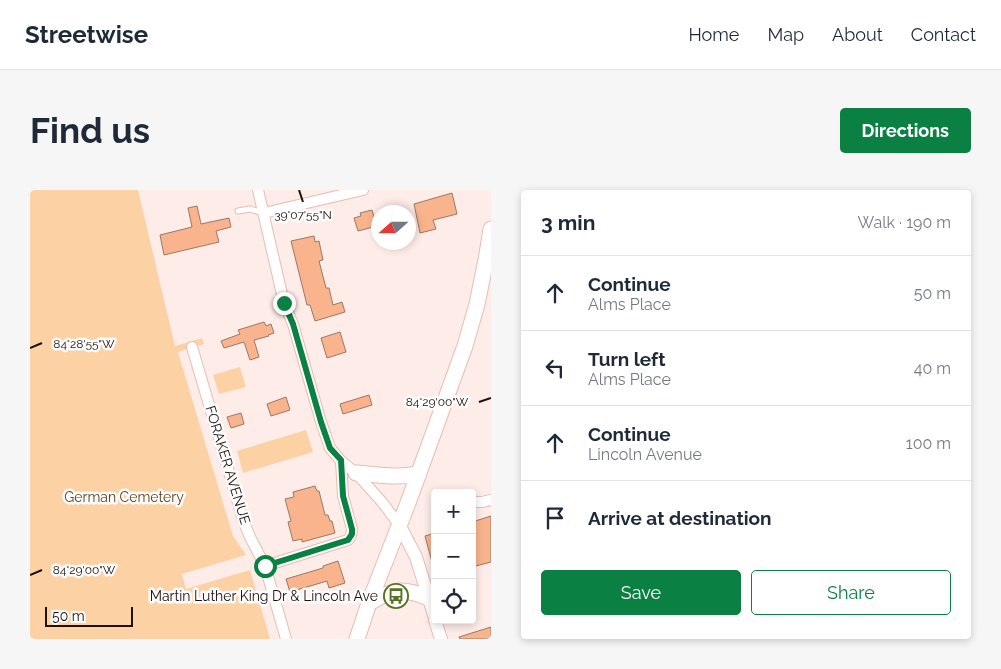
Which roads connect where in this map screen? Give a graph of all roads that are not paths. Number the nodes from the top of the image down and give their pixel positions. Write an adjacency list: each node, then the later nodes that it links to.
1 (258, 190): 4 (street)
2 (363, 190): 4 (street)
3 (238, 211): 4 (lane)
4 (264, 213): 7 (street)
5 (491, 229): 9 (main road)
6 (192, 347): 13 (street, FORAKER AVENUE)
7 (341, 460): 8 (street); 13 (street)
8 (356, 473): 9 (main road); 12 (street)
9 (419, 474): 12 (main road)
10 (491, 500): 11 (street)
11 (476, 502)
12 (400, 526): 14 (street); 15 (main road)
13 (265, 566): 18 (street, FORAKER AVENUE)
14 (428, 598): 15 (main road); 16 (street)
15 (370, 603): 19 (main road)
16 (431, 607)
17 (437, 624): 20 (street)
18 (286, 639)
19 (357, 639)
20 (442, 639)

